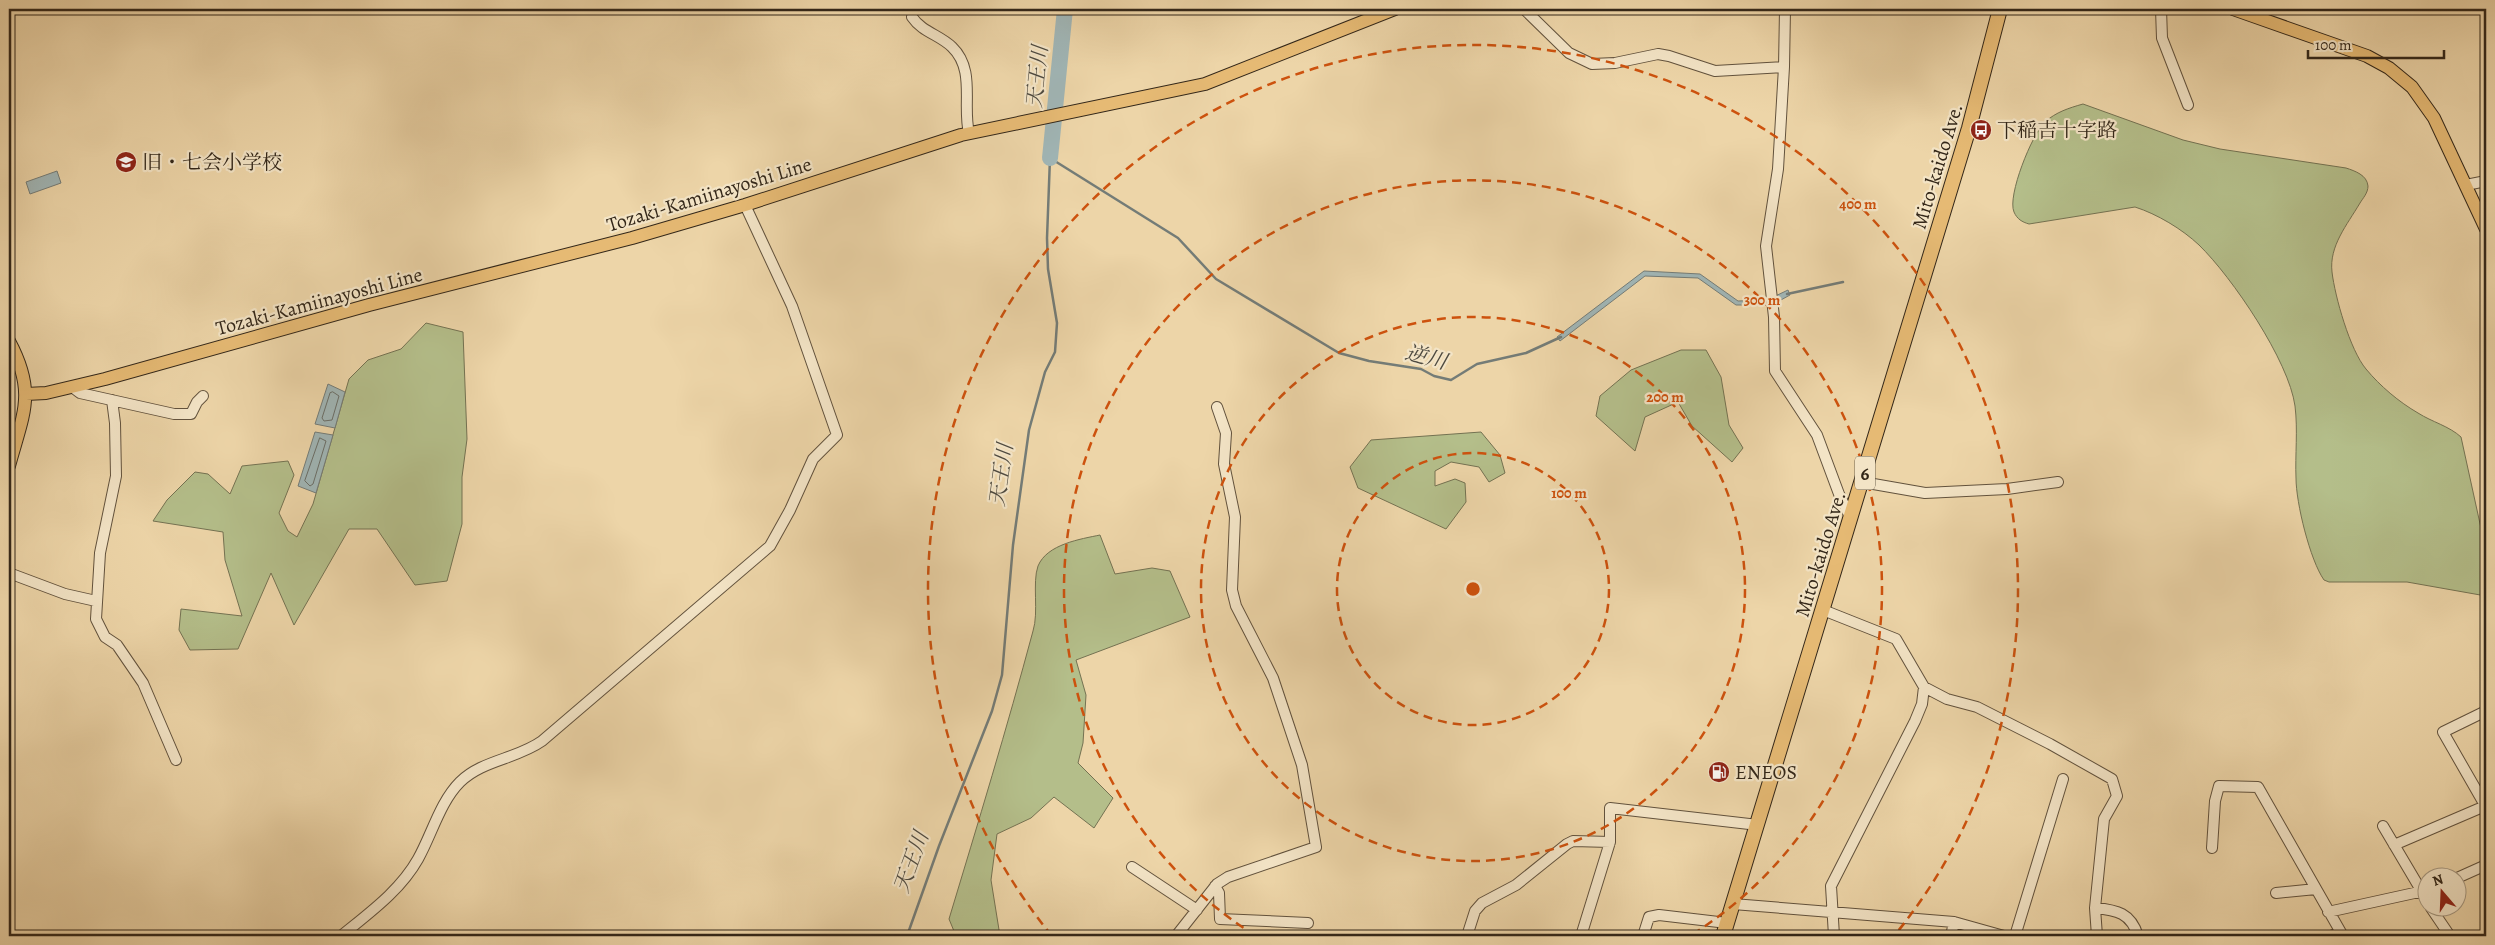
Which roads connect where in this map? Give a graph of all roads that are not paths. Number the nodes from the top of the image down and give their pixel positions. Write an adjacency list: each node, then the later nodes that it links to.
1 (1395, 9): 10 (main road, Tozaki-Kamiinayoshi Line)
2 (1524, 9): 8 (street)
3 (1785, 9): 8 (street)
4 (2000, 9): 22 (highway, Mito-kaido Ave. / 6)
5 (2161, 9): 9 (street)
6 (2234, 9): 12 (main road)
7 (912, 17): 10 (street)
8 (1784, 67): 24 (street)
9 (2188, 105)
10 (969, 133): 13 (main road, Tozaki-Kamiinayoshi Line)
11 (2486, 181): 12 (street)
12 (2466, 185): 14 (main road)
13 (745, 205): 16 (main road, Tozaki-Kamiinayoshi Line); 56 (street)
14 (2486, 229)
15 (9, 341): 17 (main road)
16 (72, 387): 17 (main road, Tozaki-Kamiinayoshi Line); 19 (street)
17 (26, 394): 21 (main road)
18 (203, 396): 19 (street)
19 (112, 400): 26 (street)
20 (1217, 407): 42 (street)
21 (9, 466)
22 (1862, 482): 23 (street); 24 (highway, Mito-kaido Ave. / 6)
23 (2058, 482)
24 (1852, 519): 27 (highway, Mito-kaido Ave. / 6)
25 (9, 573): 26 (street)
26 (96, 601): 30 (street)
27 (1823, 610): 28 (street); 33 (highway, Mito-kaido Ave. / 6)
28 (1924, 686): 47 (street); 49 (street)
29 (2486, 711): 32 (street)
30 (176, 760)
31 (2062, 779): 64 (street)
32 (2486, 807): 36 (street)
33 (1758, 825): 35 (street); 46 (highway, Mito-kaido Ave. / 6)
34 (2383, 826): 36 (street)
35 (1610, 842): 58 (street); 59 (street)
36 (2394, 846): 41 (street)
37 (2212, 848): 43 (street)
38 (2486, 865): 40 (street)
39 (1132, 866): 48 (street)
40 (2468, 873)
41 (2418, 882)
42 (1215, 886): 48 (street); 53 (street)
43 (2316, 889): 45 (street); 50 (street)
44 (2418, 892): 50 (street)
45 (2276, 893)
46 (1733, 904): 49 (street); 54 (highway, Mito-kaido Ave. / 6)
47 (2096, 908): 65 (street); 66 (street)
48 (1197, 910): 57 (street)
49 (1832, 911): 52 (street); 61 (street)
50 (2328, 912): 55 (street)
51 (2438, 918): 67 (street)
52 (1954, 922): 62 (street); 63 (street)
53 (1308, 923)
54 (1725, 930): 60 (street)
55 (2338, 935)
56 (341, 936)
57 (1176, 936)
58 (1467, 936)
59 (1581, 936)
60 (1643, 936)
61 (1834, 936)
62 (1951, 936)
63 (2004, 936)
64 (2015, 936)
65 (2097, 936)
66 (2138, 936)
67 (2450, 936)

